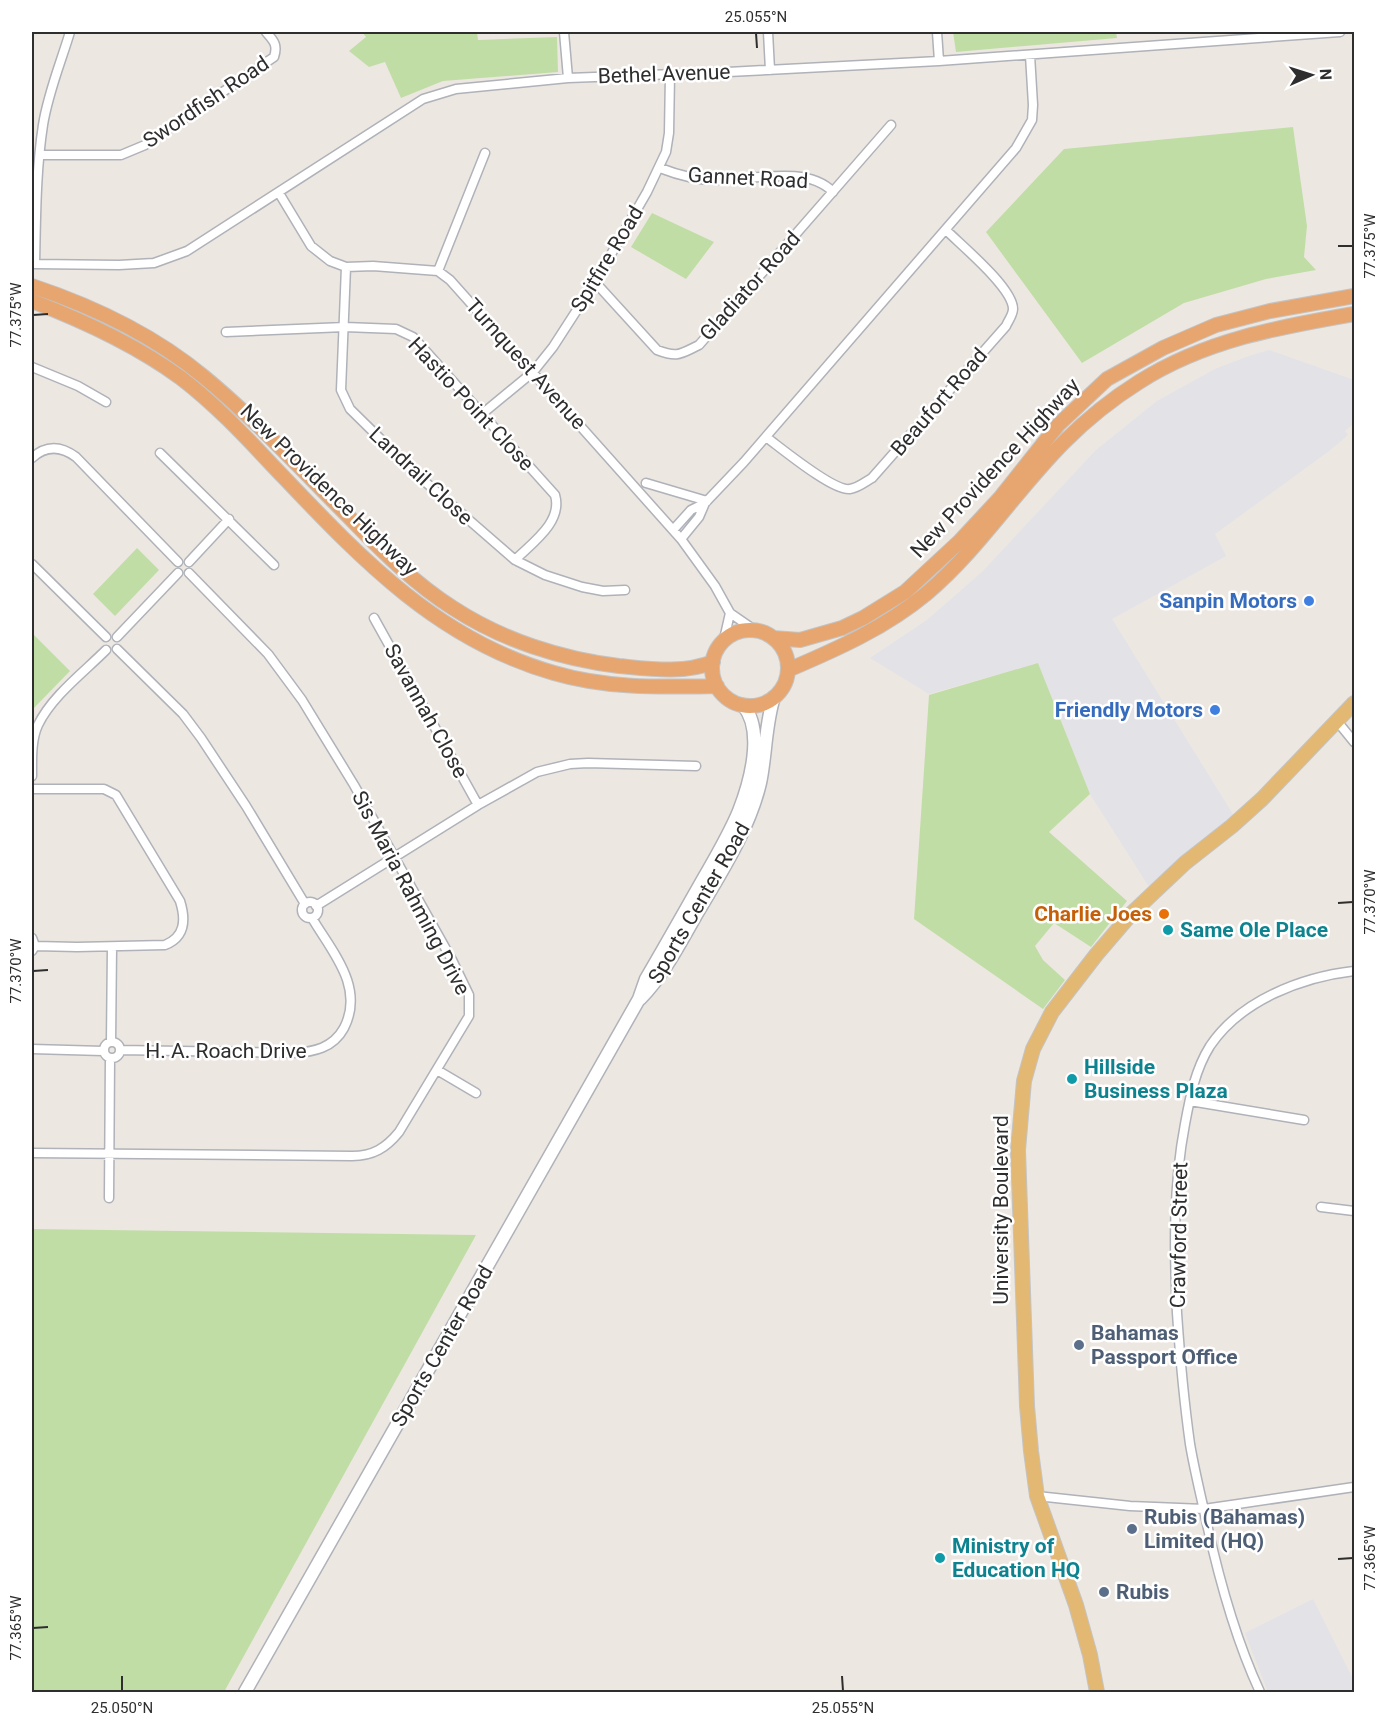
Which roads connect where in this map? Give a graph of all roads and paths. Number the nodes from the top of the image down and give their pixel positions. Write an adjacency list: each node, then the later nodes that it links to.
1 (70, 32): 14 (street)
2 (266, 32): 14 (street, Swordfish Road)
3 (564, 32): 11 (street)
4 (768, 32): 9 (street)
5 (937, 32): 8 (street)
6 (1340, 32): 7 (street, Bethel Avenue)
7 (1030, 55): 8 (street, Bethel Avenue); 18 (street)
8 (939, 61): 9 (street, Bethel Avenue)
9 (770, 70): 10 (street, Bethel Avenue)
10 (670, 75): 11 (street, Bethel Avenue); 15 (street, Spitfire Road)
11 (568, 78): 17 (street, Bethel Avenue)
12 (891, 125): 16 (street, Gladiator Road)
13 (485, 153): 20 (street)
14 (40, 155): 17 (street, Bethel Avenue)
15 (660, 168): 16 (street, Gannet Road); 21 (street, Spitfire Road)
16 (833, 192): 21 (street, Gladiator Road)
17 (279, 193): 19 (street)
18 (946, 230): 32 (street); 32 (street, Beaufort Road)
19 (346, 267): 20 (street); 26 (street, Landrail Close)
20 (438, 271): 29 (street, Turnquest Avenue)
21 (595, 282): 29 (street, Spitfire Road)
22 (32, 286): 57 (highway, New Providence Highway)
23 (1354, 296): 53 (highway, New Providence Highway)
24 (32, 302): 59 (highway, New Providence Highway)
25 (1354, 314): 58 (highway, New Providence Highway)
26 (345, 327): 27 (street, Hastio Point Close); 31 (street, Hastio Point Close); 40 (street, Landrail Close)
27 (226, 332)
28 (32, 367): 30 (street)
29 (533, 372): 31 (street, Spitfire Road); 38 (street, Turnquest Avenue)
30 (106, 402)
31 (482, 414): 40 (street, Hastio Point Close)
32 (766, 437): 36 (street)
33 (160, 453): 37 (street)
34 (32, 458): 41 (street)
35 (646, 483): 36 (street)
36 (706, 502): 38 (street); 39 (street)
37 (229, 519): 42 (street); 44 (street)
38 (673, 530): 39 (street, Turnquest Avenue)
39 (681, 539): 48 (street, Turnquest Avenue)
40 (515, 560): 47 (street, Landrail Close)
41 (178, 562): 42 (street); 45 (street)
42 (189, 562): 46 (street)
43 (32, 564): 51 (street)
44 (274, 565)
45 (178, 573): 46 (street); 52 (street)
46 (189, 573): 69 (street, Sis Maria Rahming Drive)
47 (626, 590)
48 (730, 613): 50 (street); 54 (street)
49 (374, 618): 68 (street, Savannah Close)
50 (756, 631): 53 (highway); 54 (highway)
51 (106, 637): 52 (street); 56 (street)
52 (117, 637): 55 (street)
53 (773, 638): 58 (highway)
54 (720, 645): 57 (highway)
55 (117, 649): 56 (street); 70 (street)
56 (106, 650): 66 (street)
57 (713, 662): 59 (highway)
58 (788, 670): 60 (highway)
59 (717, 686): 62 (highway)
60 (774, 697): 62 (highway); 76 (main road, Sports Center Road)
61 (1354, 703): 63 (main road, University Boulevard)
62 (743, 705): 76 (main road, Sports Center Road)
63 (1337, 721): 64 (street); 92 (main road, University Boulevard)
64 (1354, 742)
65 (696, 766): 68 (street)
66 (32, 776)
67 (32, 789): 74 (street)
68 (478, 805): 69 (street)
69 (394, 858): 71 (street); 82 (street, Sis Maria Rahming Drive)
70 (305, 904): 71 (street); 72 (street)
71 (316, 906): 72 (street)
72 (312, 918): 79 (street, H. A. Roach Drive)
73 (33, 945): 74 (street)
74 (112, 947): 77 (street)
75 (1354, 971): 84 (street, Crawford Street)
76 (639, 999): 94 (main road, Sports Center Road)
77 (111, 1042): 79 (street); 80 (street)
78 (32, 1049): 80 (street)
79 (120, 1050): 81 (street)
80 (103, 1051): 81 (street)
81 (110, 1058): 87 (street)
82 (437, 1070): 83 (street); 87 (street, Sis Maria Rahming Drive)
83 (476, 1093)
84 (1190, 1101): 85 (street); 93 (street, Crawford Street)
85 (1304, 1120)
86 (32, 1153): 87 (street, Sis Maria Rahming Drive)
87 (109, 1154): 88 (street)
88 (109, 1198)
89 (1321, 1207): 90 (street)
90 (1354, 1211)
91 (1354, 1487): 93 (street)
92 (1037, 1496): 93 (street); 95 (main road, University Boulevard)
93 (1204, 1509): 96 (street, Crawford Street)
94 (246, 1692)
95 (1097, 1692)
96 (1260, 1692)

